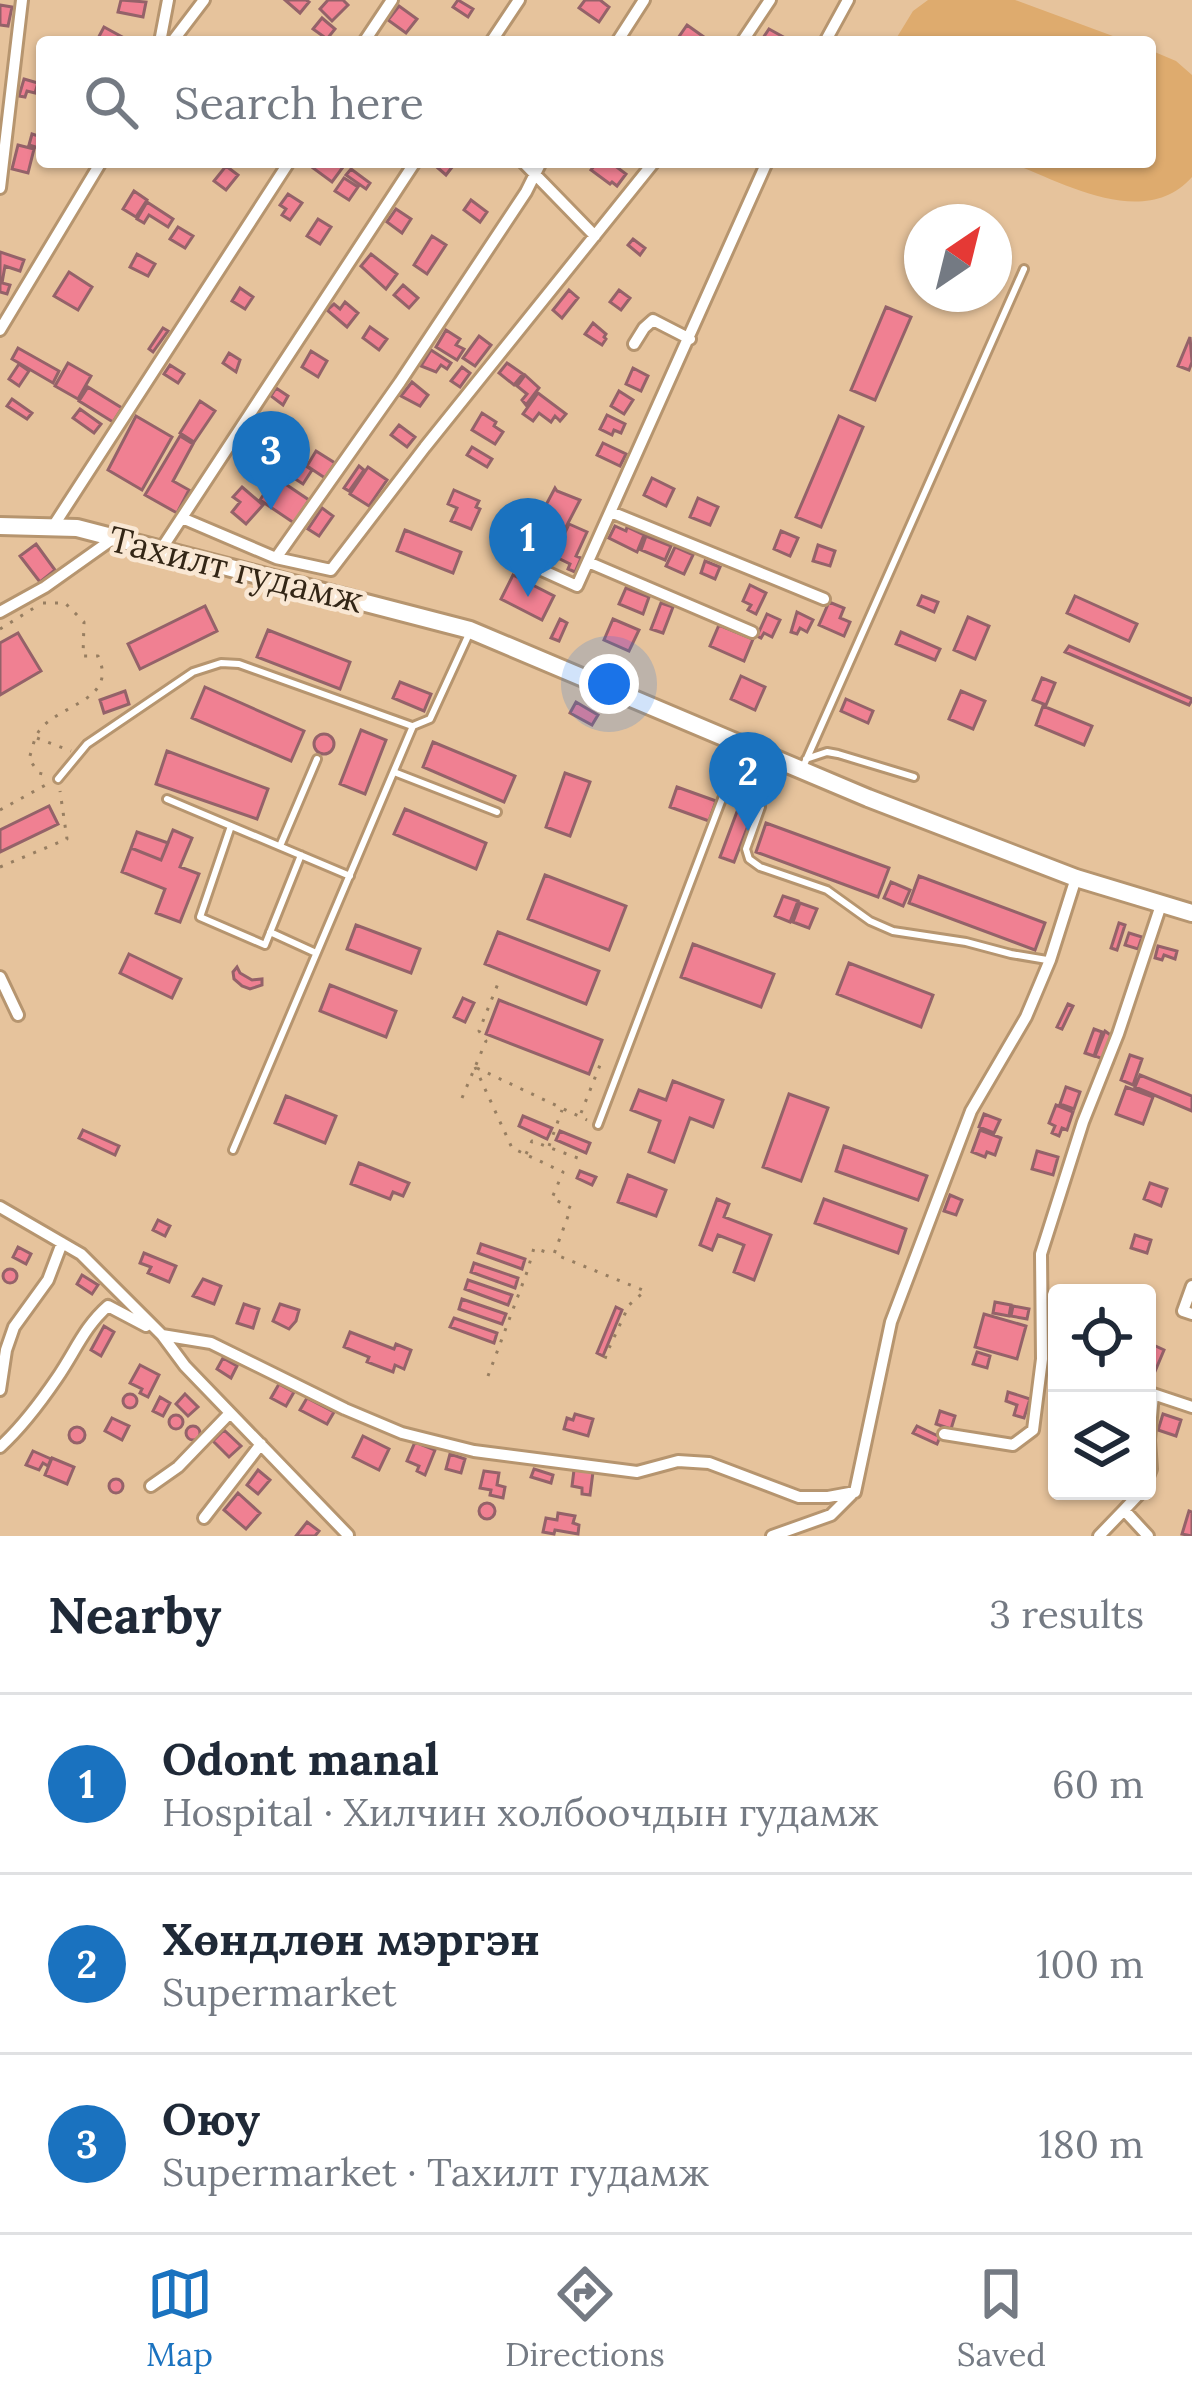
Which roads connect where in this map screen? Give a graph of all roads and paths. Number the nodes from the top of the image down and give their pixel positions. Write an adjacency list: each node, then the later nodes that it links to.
1 (22, 0): 23 (street)
2 (169, 0): 9 (street)
3 (205, 0): 10 (street)
4 (392, 0): 11 (street)
5 (519, 0): 12 (street)
6 (644, 0): 13 (street)
7 (770, 0): 14 (street)
8 (848, 0): 15 (street)
9 (161, 36)
10 (177, 36)
11 (370, 36)
12 (495, 36)
13 (620, 36)
14 (746, 36)
15 (828, 36)
16 (97, 168): 26 (street)
17 (285, 168): 31 (street)
18 (411, 168): 30 (street)
19 (538, 168): 35 (street)
20 (539, 168): 24 (street)
21 (649, 168): 24 (street)
22 (764, 168): 27 (street)
23 (0, 188)
24 (595, 236): 35 (street)
25 (1024, 268): 48 (lane)
26 (0, 330)
27 (690, 339): 28 (street); 29 (street)
28 (634, 344)
29 (611, 512): 37 (street); 38 (street)
30 (182, 518): 34 (street); 35 (street)
31 (54, 525): 32 (main road, Тахилт гудамж); 33 (main road, Тахилт гудамж)
32 (0, 526)
33 (114, 538): 34 (main road, Тахилт гудамж); 39 (street)
34 (162, 548): 41 (main road, Тахилт гудамж)
35 (276, 558)
36 (524, 562): 37 (street)
37 (588, 562): 42 (street)
38 (824, 599)
39 (0, 612)
40 (0, 629): 44 (path)
41 (470, 630): 43 (lane); 45 (main road, Тахилт гудамж)
42 (752, 632)
43 (412, 726): 46 (lane); 49 (lane)
44 (37, 738): 46 (path); 51 (path)
45 (742, 745): 48 (main road, Тахилт гудамж); 65 (lane); 74 (lane)
46 (78, 754): 51 (lane)
47 (317, 759): 56 (lane)
48 (804, 765): 50 (lane); 60 (main road, Тахилт гудамж)
49 (394, 772): 54 (lane); 59 (lane)
50 (914, 777)
51 (58, 779): 53 (path); 58 (path)
52 (167, 799): 55 (lane)
53 (0, 811)
54 (497, 812)
55 (232, 826): 56 (lane); 63 (lane)
56 (280, 846): 57 (lane)
57 (301, 855): 59 (lane); 63 (lane)
58 (0, 867)
59 (350, 876): 64 (lane)
60 (1076, 878): 61 (main road, Тахилт гудамж); 65 (street)
61 (1161, 905): 62 (main road, Тахилт гудамж); 85 (street)
62 (1192, 914)
63 (270, 932): 64 (lane)
64 (316, 953): 76 (lane)
65 (1050, 960): 97 (street)
66 (0, 977): 68 (street)
67 (499, 981): 70 (path)
68 (18, 1015)
69 (600, 1065): 73 (path)
70 (475, 1067): 71 (path); 72 (path); 77 (path)
71 (462, 1098)
72 (562, 1108): 73 (path); 75 (path)
73 (580, 1116): 74 (path)
74 (598, 1125)
75 (549, 1148): 77 (path); 78 (path)
76 (233, 1150)
77 (526, 1154): 81 (path)
78 (583, 1160)
79 (0, 1207): 80 (street)
80 (62, 1243): 84 (street); 89 (street)
81 (554, 1254): 86 (path); 88 (path)
82 (1192, 1286): 83 (street)
83 (1192, 1314)
84 (162, 1335): 92 (street); 95 (street); 97 (street)
85 (1042, 1359): 87 (street); 93 (street)
86 (613, 1360)
87 (1048, 1361)
88 (488, 1376)
89 (0, 1390)
90 (1156, 1395): 91 (street)
91 (1192, 1407)
92 (230, 1413): 94 (street); 96 (street)
93 (944, 1434)
94 (260, 1444): 100 (street); 101 (street)
95 (0, 1448)
96 (151, 1486)
97 (855, 1492): 102 (street)
98 (1133, 1500): 99 (street)
99 (1124, 1510): 103 (street); 104 (street)
100 (204, 1518)
101 (348, 1534)
102 (772, 1536)
103 (1100, 1536)
104 (1148, 1536)

